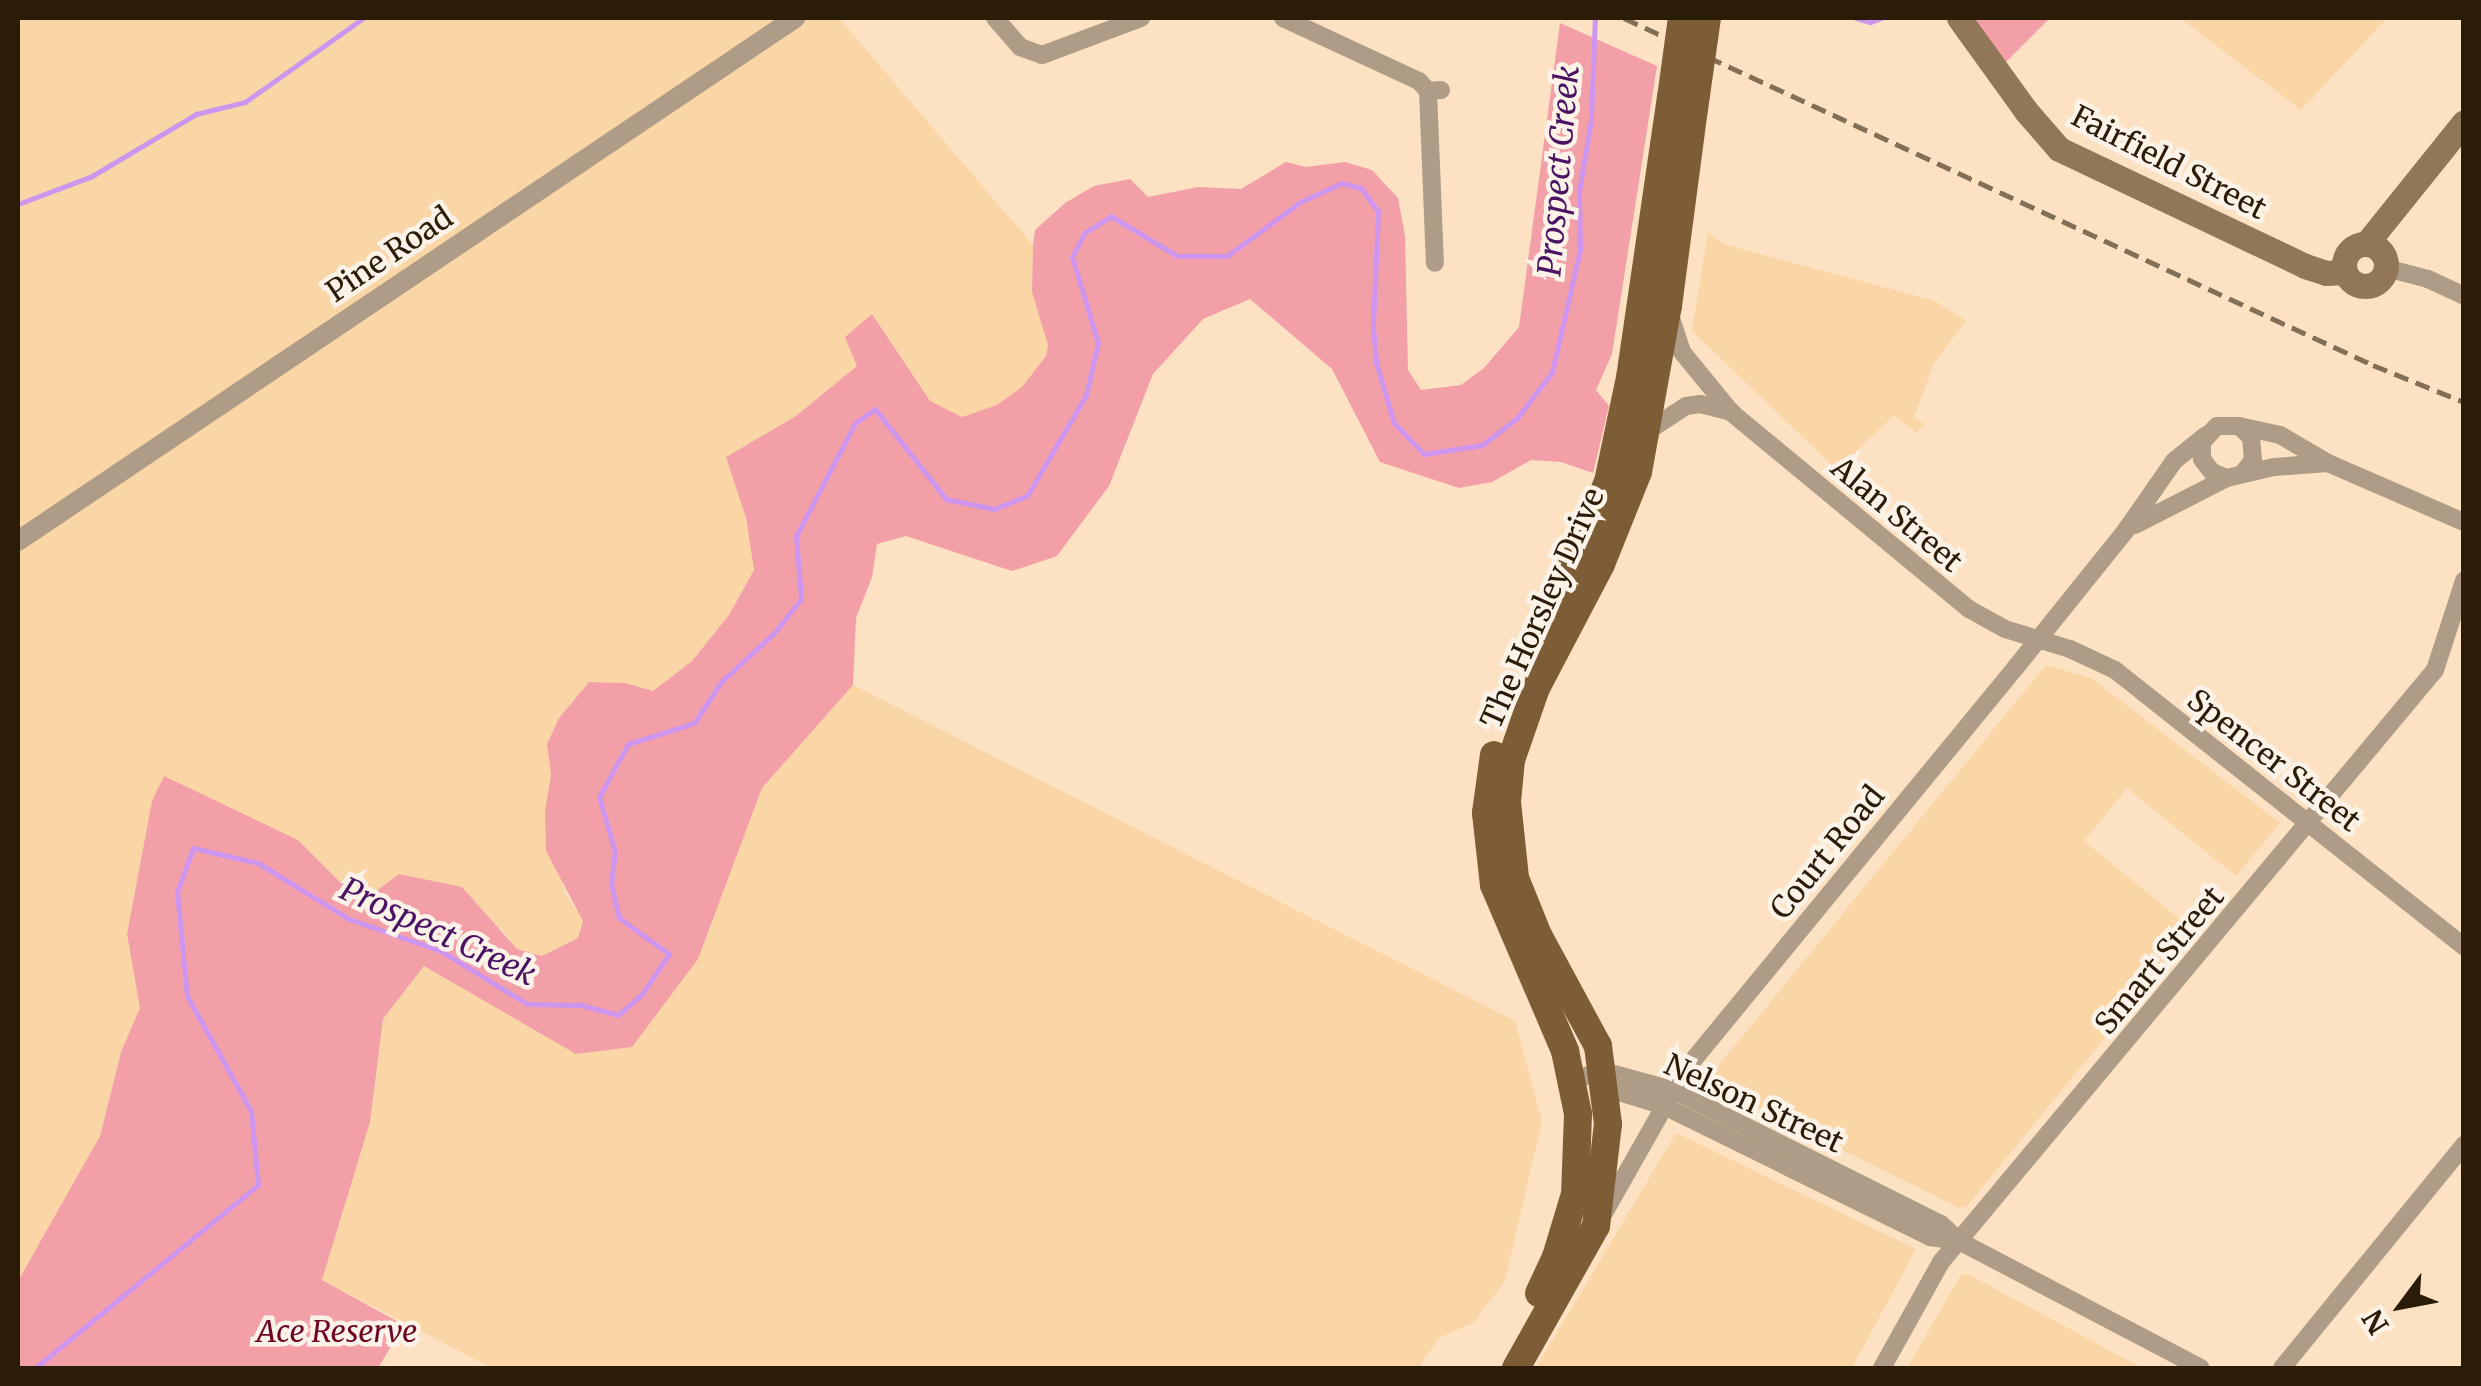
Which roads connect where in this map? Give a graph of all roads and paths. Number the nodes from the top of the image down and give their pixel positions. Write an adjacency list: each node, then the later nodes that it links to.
1 (795, 18): 24 (street, Pine Road)
2 (995, 18): 3 (street)
3 (1140, 18)
4 (1283, 18): 11 (street)
5 (1682, 18): 8 (main road, bridge)
6 (1707, 18): 8 (main road, The Horsley Drive, bridge)
7 (1959, 18): 13 (main road, Fairfield Street)
8 (1683, 103): 15 (main road, The Horsley Drive); 30 (main road, The Horsley Drive)
9 (2464, 122): 10 (main road)
10 (2366, 244): 12 (main road); 13 (main road)
11 (1436, 264)
12 (2386, 268): 13 (main road); 14 (street)
13 (2345, 272)
14 (2464, 296)
15 (1668, 306): 16 (street, Alan Street); 18 (main road, The Horsley Drive)
16 (1732, 412): 18 (street); 26 (street, Alan Street)
17 (2240, 426): 19 (street); 20 (street); 21 (street)
18 (1645, 433): 29 (main road, The Horsley Drive)
19 (2206, 435): 21 (street); 23 (street, Court Road)
20 (2328, 463): 21 (street, Court Road); 22 (street)
21 (2235, 475): 23 (street, Court Road)
22 (2464, 522)
23 (2126, 530): 26 (street, Court Road)
24 (18, 541)
25 (2464, 581): 27 (street, Smart Street)
26 (2038, 640): 27 (street, Spencer Street); 31 (street, Court Road)
27 (2309, 821): 28 (street, Spencer Street); 34 (street, Smart Street)
28 (2464, 947)
29 (1605, 1079): 30 (street); 31 (street, Nelson Street); 33 (main road, The Horsley Drive)
30 (1572, 1080): 35 (main road, The Horsley Drive)
31 (1669, 1098): 33 (street, Court Road); 34 (street, Nelson Street)
32 (2464, 1145): 39 (street)
33 (1596, 1226): 36 (main road, The Horsley Drive)
34 (1959, 1241): 37 (street, Smart Street); 38 (street, Nelson Street)
35 (1497, 1368)
36 (1516, 1368)
37 (1882, 1368)
38 (2201, 1368)
39 (2282, 1368)

